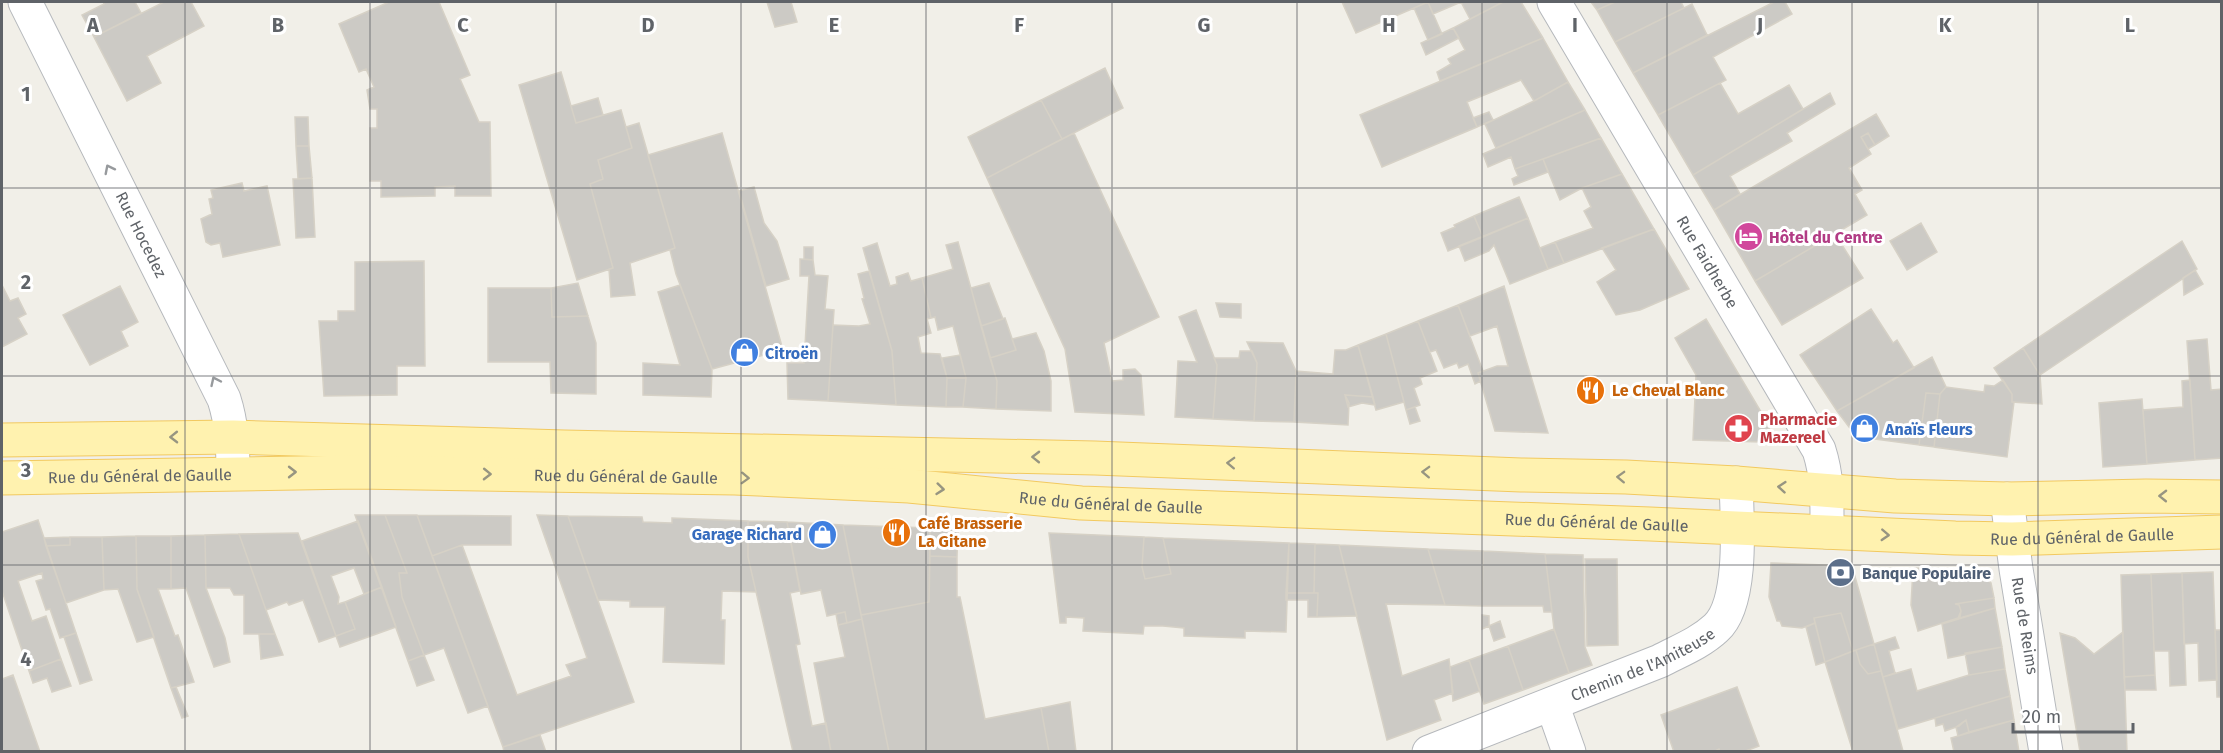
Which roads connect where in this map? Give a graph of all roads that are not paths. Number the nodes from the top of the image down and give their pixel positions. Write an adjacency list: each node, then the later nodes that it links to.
1 (25, 2): 3 (street, Rue Hocedez, one-way to 1)
2 (1554, 2): 8 (street, Rue Faidherbe)
3 (232, 437): 4 (main road, Rue du Général de Gaulle, one-way to 4); 5 (street, Rue Hocedez); 7 (main road, Rue du Général de Gaulle, one-way to 3)
4 (2, 440)
5 (233, 473): 6 (main road, Rue du Général de Gaulle); 11 (main road, Rue du Général de Gaulle, one-way to 11)
6 (2, 478)
7 (1736, 483): 8 (main road, Rue du Général de Gaulle, one-way to 7); 11 (street, Chemin de l'Amiteuse)
8 (1828, 491): 10 (main road, Rue du Général de Gaulle); 12 (street, Rue Faidherbe)
9 (2222, 497): 10 (main road, Rue du Général de Gaulle, one-way to 10)
10 (2007, 499): 14 (street, Rue de Reims)
11 (1737, 527): 12 (main road, Rue du Général de Gaulle); 15 (street, Chemin de l'Amiteuse)
12 (1827, 532): 14 (main road, Rue du Général de Gaulle, one-way to 14)
13 (2222, 532): 14 (main road, Rue du Général de Gaulle)
14 (2013, 539): 18 (street, Rue de Reims)
15 (1552, 704): 16 (street, Chemin de l'Amiteuse); 17 (street)
16 (1429, 752)
17 (1569, 752)
18 (2046, 752)

